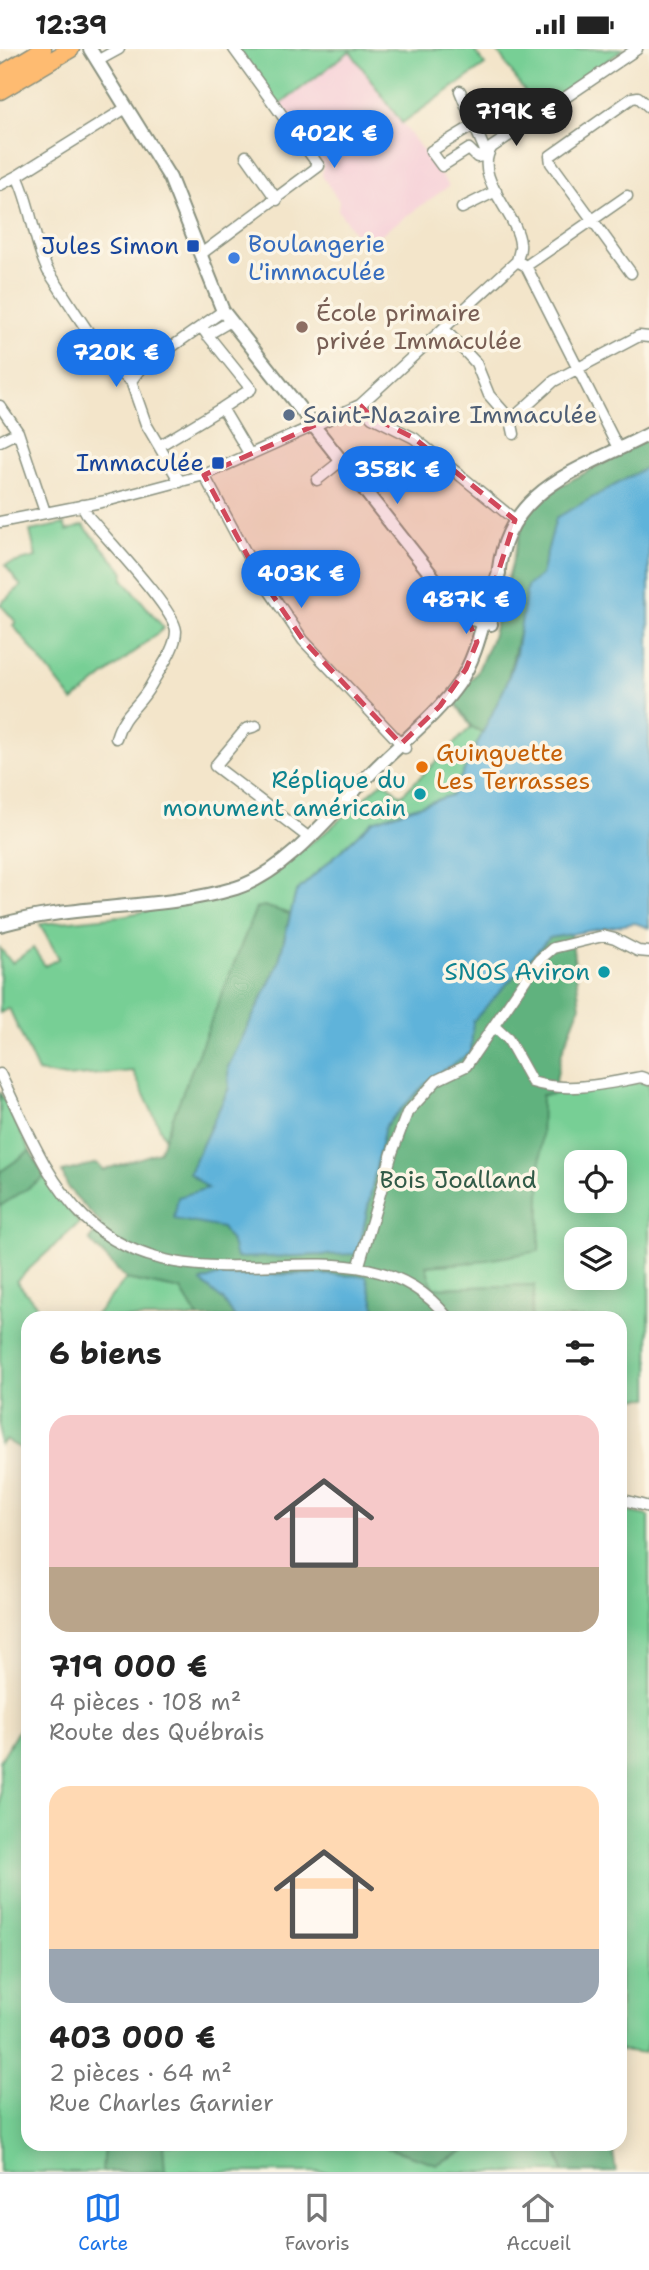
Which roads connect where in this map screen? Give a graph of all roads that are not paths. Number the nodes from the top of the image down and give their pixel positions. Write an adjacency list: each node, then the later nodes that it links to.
1 (43, 49): 8 (highway)
2 (71, 49): 9 (highway)
3 (90, 49): 7 (street)
4 (119, 49): 7 (street)
5 (234, 49): 22 (street)
6 (637, 49): 16 (street)
7 (97, 61): 12 (street)
8 (0, 75)
9 (0, 91)
10 (460, 91): 13 (street)
11 (649, 107): 24 (street)
12 (126, 109): 18 (street); 25 (street)
13 (474, 125): 14 (street); 15 (street)
14 (480, 142): 15 (street); 16 (street)
15 (469, 149): 16 (street)
16 (487, 155): 20 (street)
17 (246, 156): 22 (street)
18 (16, 176): 19 (street); 33 (street)
19 (0, 185)
20 (496, 191): 23 (street); 26 (street)
21 (627, 196): 24 (street)
22 (277, 199): 25 (street)
23 (462, 208)
24 (592, 221): 26 (street); 27 (street)
25 (201, 254): 28 (street)
26 (522, 263): 29 (street); 32 (street)
27 (631, 273)
28 (227, 316): 30 (street); 38 (street)
29 (445, 330): 34 (street); 37 (street)
30 (205, 331): 33 (street); 36 (street)
31 (649, 337): 32 (street)
32 (577, 368): 37 (street); 44 (street)
33 (131, 381): 43 (street)
34 (360, 405): 38 (street); 52 (street)
35 (0, 406): 39 (street)
36 (222, 408): 43 (street); 45 (street)
37 (510, 420): 40 (street)
38 (312, 424): 45 (street); 46 (street)
39 (18, 432): 42 (street); 51 (street)
40 (514, 434)
41 (649, 435): 44 (street)
42 (0, 441)
43 (159, 446): 49 (street)
44 (619, 450): 52 (street)
45 (250, 455): 47 (street)
46 (341, 461): 48 (street); 54 (street)
47 (204, 475): 49 (street); 59 (street)
48 (317, 480)
49 (180, 482): 50 (street)
50 (82, 505): 51 (street); 58 (street)
51 (45, 512): 53 (street)
52 (515, 520): 55 (street)
53 (0, 522)
54 (464, 614): 55 (street); 56 (street)
55 (486, 621): 56 (street)
56 (480, 645): 59 (street)
57 (256, 726): 61 (street)
58 (116, 738)
59 (403, 746): 60 (street); 60 (street)
60 (334, 811): 61 (street)
61 (307, 837): 62 (street)
62 (0, 925)
63 (649, 952): 64 (street)
64 (495, 1027): 66 (street); 67 (street)
65 (0, 1075): 67 (street)
66 (649, 1080)
67 (359, 1265): 68 (street)
68 (441, 1311)
69 (627, 1501): 70 (street)
70 (649, 1507)

